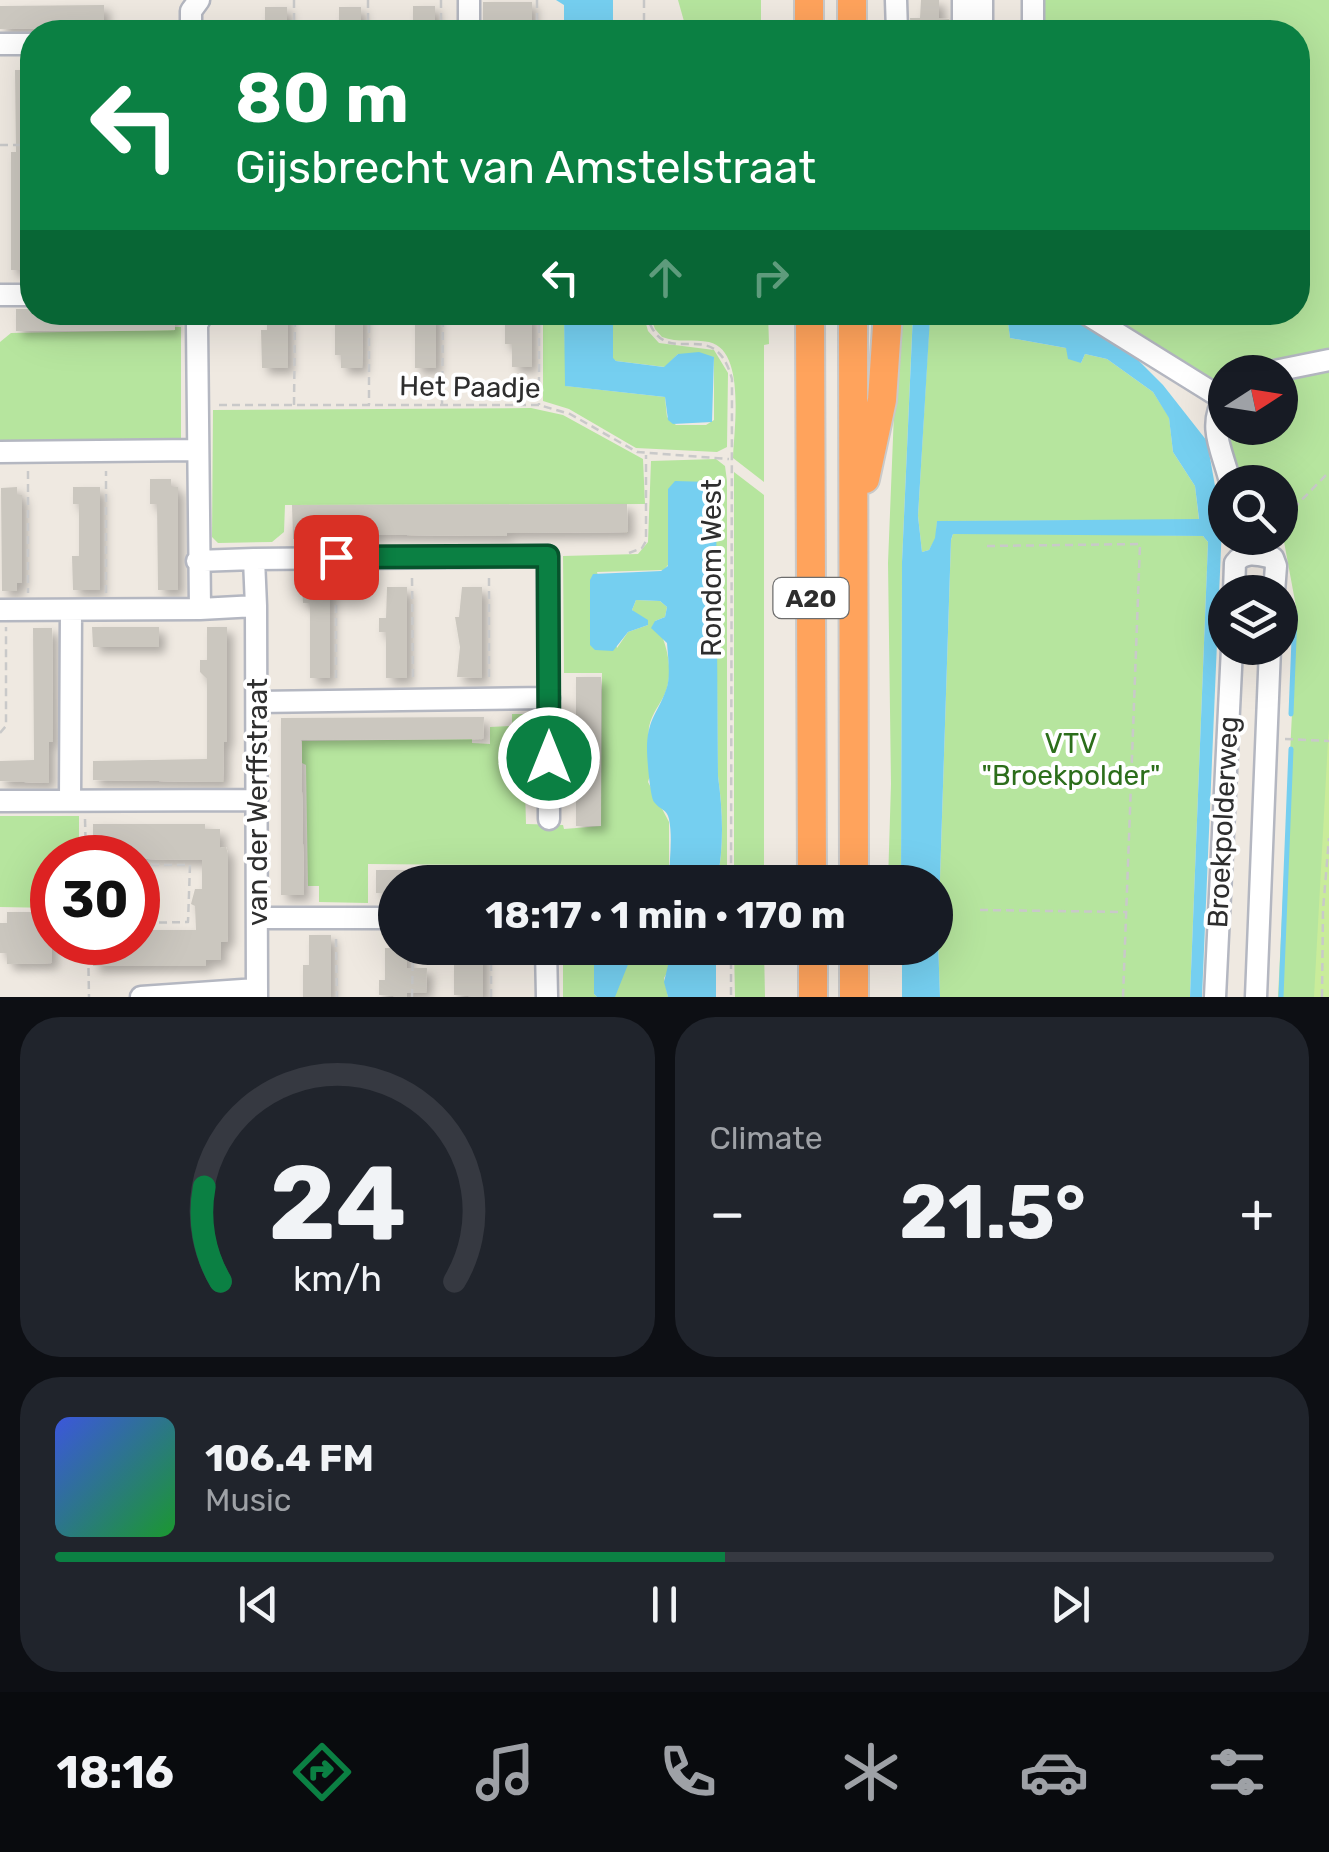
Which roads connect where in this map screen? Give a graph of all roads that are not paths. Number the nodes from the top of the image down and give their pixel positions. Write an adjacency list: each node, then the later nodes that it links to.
1 (197, 325): 9 (street)
2 (810, 325): 28 (highway, A20)
3 (853, 325): 11 (highway, A20)
4 (887, 325): 11 (highway, A20)
5 (1105, 325): 8 (street)
6 (1329, 360): 7 (street)
7 (1298, 366)
8 (1208, 388)
9 (197, 450): 10 (street); 14 (street)
10 (0, 452)
11 (854, 533): 29 (highway, A20)
12 (1265, 555): 15 (street)
13 (254, 559): 14 (street); 16 (street, van der Werffstraat); 22 (street)
14 (197, 561): 17 (street)
15 (1275, 575)
16 (256, 606): 17 (street); 23 (street, van der Werffstraat)
17 (200, 608): 19 (street)
18 (3, 610): 19 (street)
19 (70, 610): 26 (street)
20 (1231, 665): 40 (street, Broekpolderweg)
21 (1269, 665): 41 (street, Broekpolderweg)
22 (549, 698): 23 (street); 27 (street)
23 (257, 702): 24 (street, van der Werffstraat)
24 (256, 800): 26 (street); 30 (street, van der Werffstraat)
25 (0, 801): 26 (street)
26 (78, 802)
27 (550, 819)
28 (812, 865)
29 (854, 865)
30 (258, 918): 31 (street); 35 (street, van der Werffstraat)
31 (378, 918)
32 (546, 965): 37 (street)
33 (813, 965): 38 (highway)
34 (854, 965): 39 (highway)
35 (257, 993): 36 (street)
36 (141, 997)
37 (546, 997)
38 (813, 997)
39 (854, 997)
40 (1215, 997)
41 (1256, 997)

